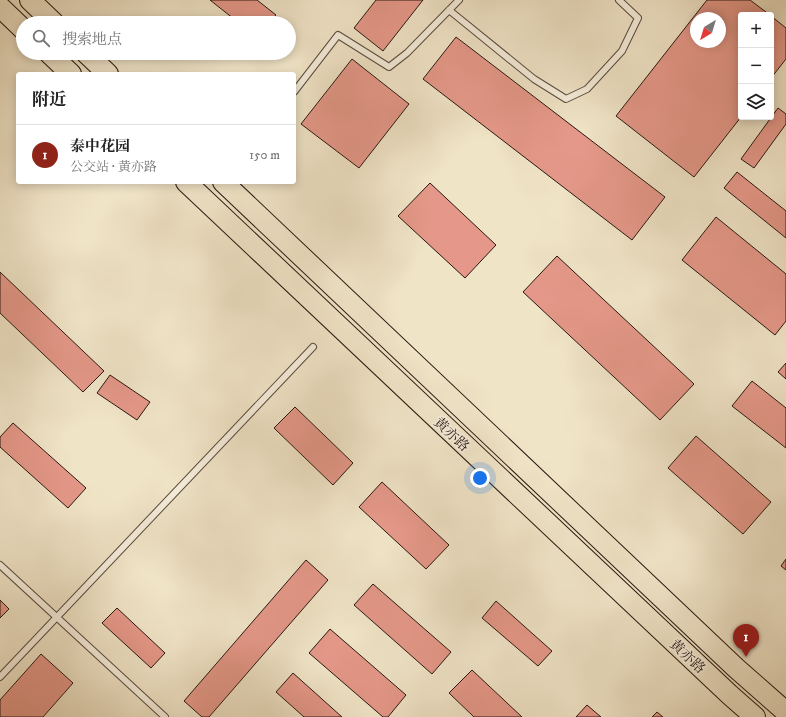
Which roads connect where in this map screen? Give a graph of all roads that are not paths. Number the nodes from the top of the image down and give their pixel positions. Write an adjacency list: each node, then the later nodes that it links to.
1 (30, 0): 6 (main road)
2 (459, 0): 5 (lane)
3 (619, 0): 5 (lane)
4 (0, 7): 7 (main road)
5 (449, 10): 12 (lane)
6 (47, 16)
7 (16, 22)
8 (56, 60): 10 (main road)
9 (93, 60): 11 (main road)
10 (69, 72)
11 (106, 72)
12 (296, 89)
13 (195, 184): 14 (main road, 黄亦路)
14 (218, 189): 19 (main road, 黄亦路); 21 (main road, 黄亦路)
15 (313, 347): 17 (lane)
16 (0, 565): 17 (lane)
17 (56, 617): 18 (lane); 20 (lane)
18 (0, 676)
19 (786, 712)
20 (165, 717)
21 (755, 717)

